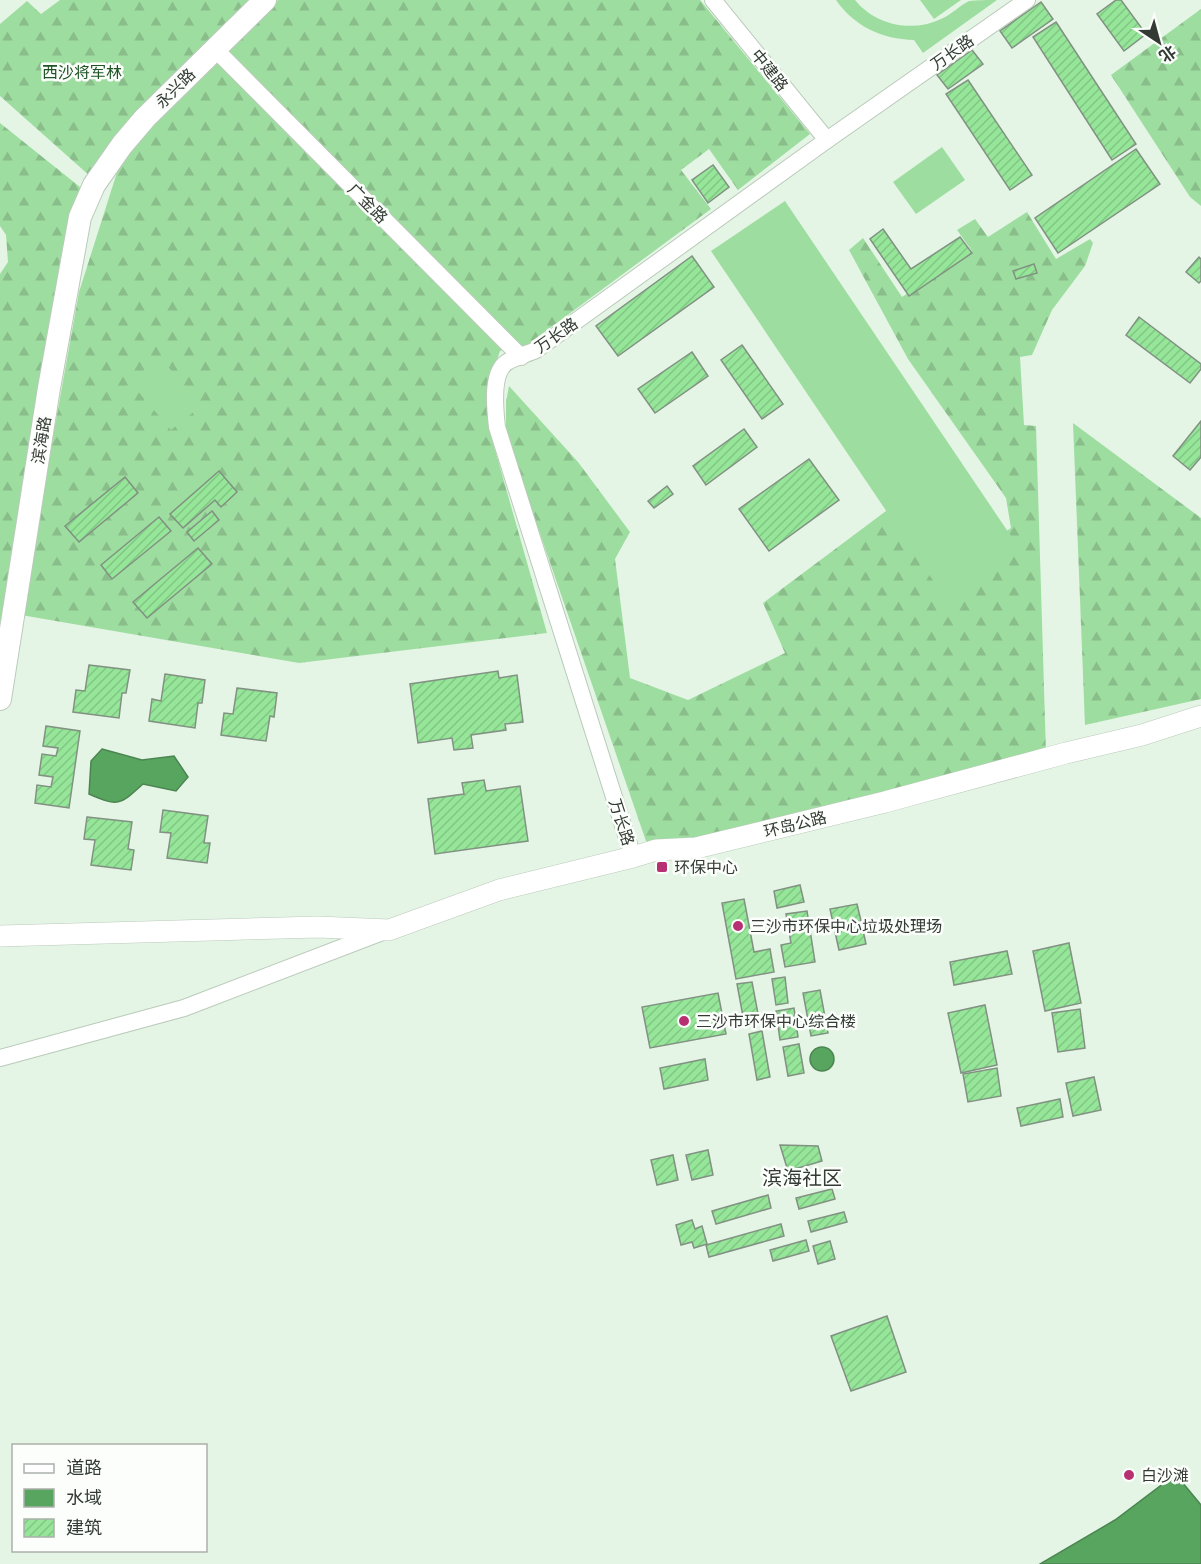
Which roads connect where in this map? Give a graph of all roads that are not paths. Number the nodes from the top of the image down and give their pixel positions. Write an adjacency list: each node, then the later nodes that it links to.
1 (265, 0): 4 (main road, 永兴路)
2 (713, 0): 5 (street, 中建路)
3 (1026, 0): 5 (street, 万长路)
4 (215, 49): 6 (main road, 永兴路); 7 (street, 广金路)
5 (827, 140): 7 (street, 万长路)
6 (94, 185): 8 (main road, 滨海路)
7 (521, 357): 10 (street, 万长路)
8 (0, 699)
9 (1201, 717): 10 (street, 环岛公路)
10 (633, 857): 11 (street, 环岛公路)
11 (389, 930): 12 (street); 13 (street)
12 (0, 936)
13 (0, 1058)

